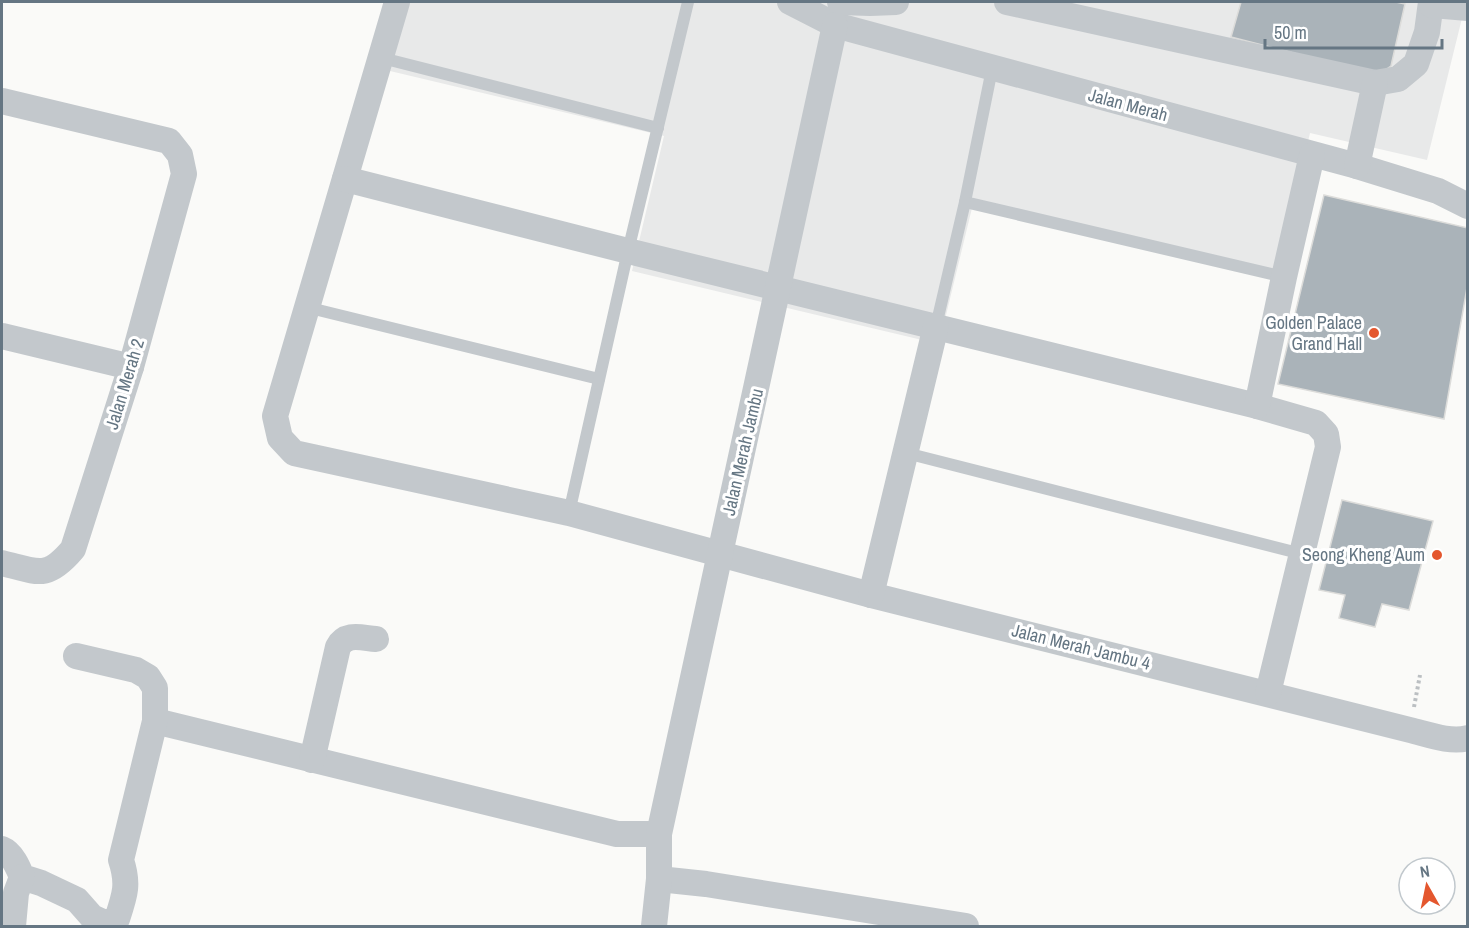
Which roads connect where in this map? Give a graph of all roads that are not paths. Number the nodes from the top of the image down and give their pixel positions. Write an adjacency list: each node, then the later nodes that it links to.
1 (397, 2): 9 (street, Jalan Merah Jambu 4)
2 (688, 2): 13 (lane)
3 (790, 2): 8 (street, Jalan Merah)
4 (896, 2): 8 (street)
5 (1007, 2): 11 (street)
6 (1432, 3): 7 (street); 11 (street)
7 (1467, 8)
8 (837, 13): 10 (street, Jalan Merah); 21 (street, Jalan Merah Jambu)
9 (382, 58): 13 (lane); 16 (street, Jalan Merah Jambu 4)
10 (992, 69): 14 (street, Jalan Merah); 17 (lane)
11 (1375, 83): 15 (street)
12 (2, 101): 25 (street, Jalan Merah 2)
13 (658, 128): 19 (lane)
14 (1312, 155): 15 (street, Jalan Merah); 20 (street)
15 (1357, 166): 18 (street, Jalan Merah)
16 (345, 179): 19 (street); 22 (street, Jalan Merah Jambu 4)
17 (965, 202): 20 (lane); 23 (lane)
18 (1467, 206)
19 (628, 251): 21 (street); 26 (lane)
20 (1284, 277): 27 (street)
21 (779, 288): 23 (street); 30 (street, Jalan Merah Jambu)
22 (306, 307): 26 (lane); 29 (street, Jalan Merah Jambu 4)
23 (936, 326): 27 (street); 28 (street)
24 (2, 336): 25 (street)
25 (131, 367): 32 (street, Jalan Merah 2)
26 (599, 379): 29 (lane)
27 (1257, 406): 31 (street)
28 (906, 453): 31 (lane); 33 (street)
29 (569, 513): 30 (street, Jalan Merah Jambu 4)
30 (720, 554): 33 (street, Jalan Merah Jambu 4); 40 (street, Jalan Merah Jambu)
31 (1302, 554): 36 (street)
32 (2, 563)
33 (872, 595): 36 (street, Jalan Merah Jambu 4)
34 (376, 639): 39 (street)
35 (76, 656): 37 (street)
36 (1268, 693): 38 (street, Jalan Merah Jambu 4)
37 (156, 721): 39 (street); 44 (street)
38 (1467, 738)
39 (312, 760): 40 (street)
40 (659, 834): 43 (street, Jalan Merah Jambu)
41 (2, 849): 42 (street)
42 (22, 876): 44 (street); 45 (street)
43 (659, 879): 46 (street, Jalan Merah Jambu); 47 (street)
44 (96, 922)
45 (13, 927)
46 (654, 927)
47 (966, 927)

